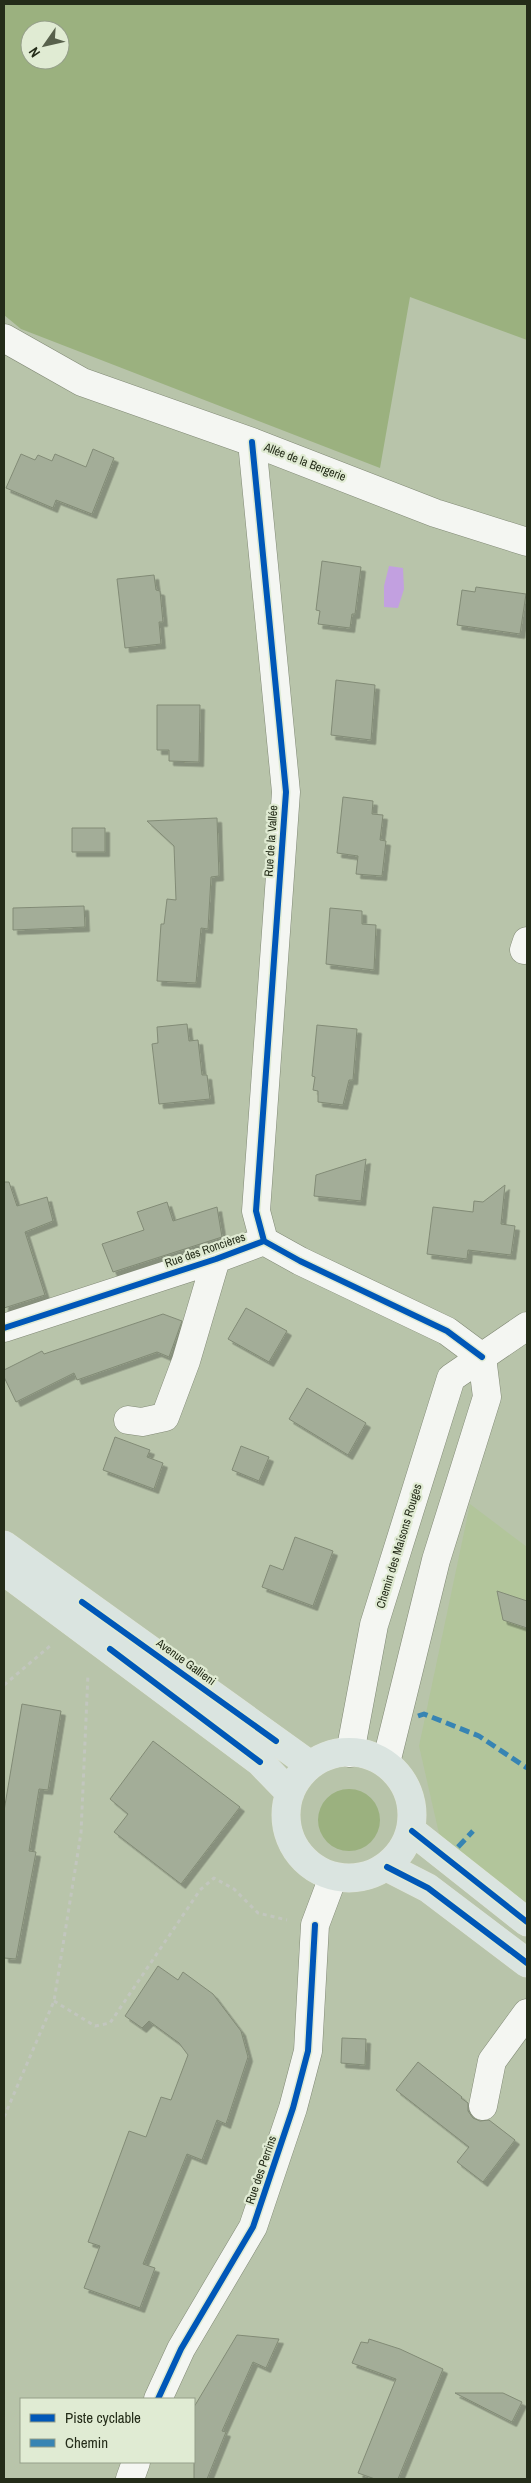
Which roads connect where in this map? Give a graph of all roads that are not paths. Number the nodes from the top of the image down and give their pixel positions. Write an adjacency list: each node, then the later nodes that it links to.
1 (4, 338): 2 (street, Allée de la Bergerie)
2 (252, 442): 3 (street, Allée de la Bergerie); 4 (street, Rue de la Vallée)
3 (527, 542)
4 (264, 1241): 5 (street, Rue des Roncières); 8 (street, Rue des Roncières)
5 (216, 1259): 7 (street, Rue des Roncières); 9 (street)
6 (527, 1326): 8 (street, Chemin des Maisons Rouges)
7 (4, 1328)
8 (482, 1357): 12 (street, Chemin des Maisons Rouges); 13 (street)
9 (128, 1420)
10 (4, 1545): 14 (main road, Avenue Gallieni)
11 (4, 1571): 15 (main road)
12 (350, 1753): 13 (main road); 14 (main road)
13 (386, 1763): 16 (main road)
14 (310, 1765): 15 (main road)
15 (290, 1793): 18 (main road)
16 (412, 1831): 17 (main road); 19 (main road)
17 (387, 1867): 18 (main road); 20 (main road)
18 (333, 1877): 23 (street, Rue des Perrins)
19 (527, 1922)
20 (527, 1963)
21 (527, 2013): 22 (street)
22 (484, 2106)
23 (158, 2398)
24 (136, 2463): 25 (street)
25 (130, 2479)

